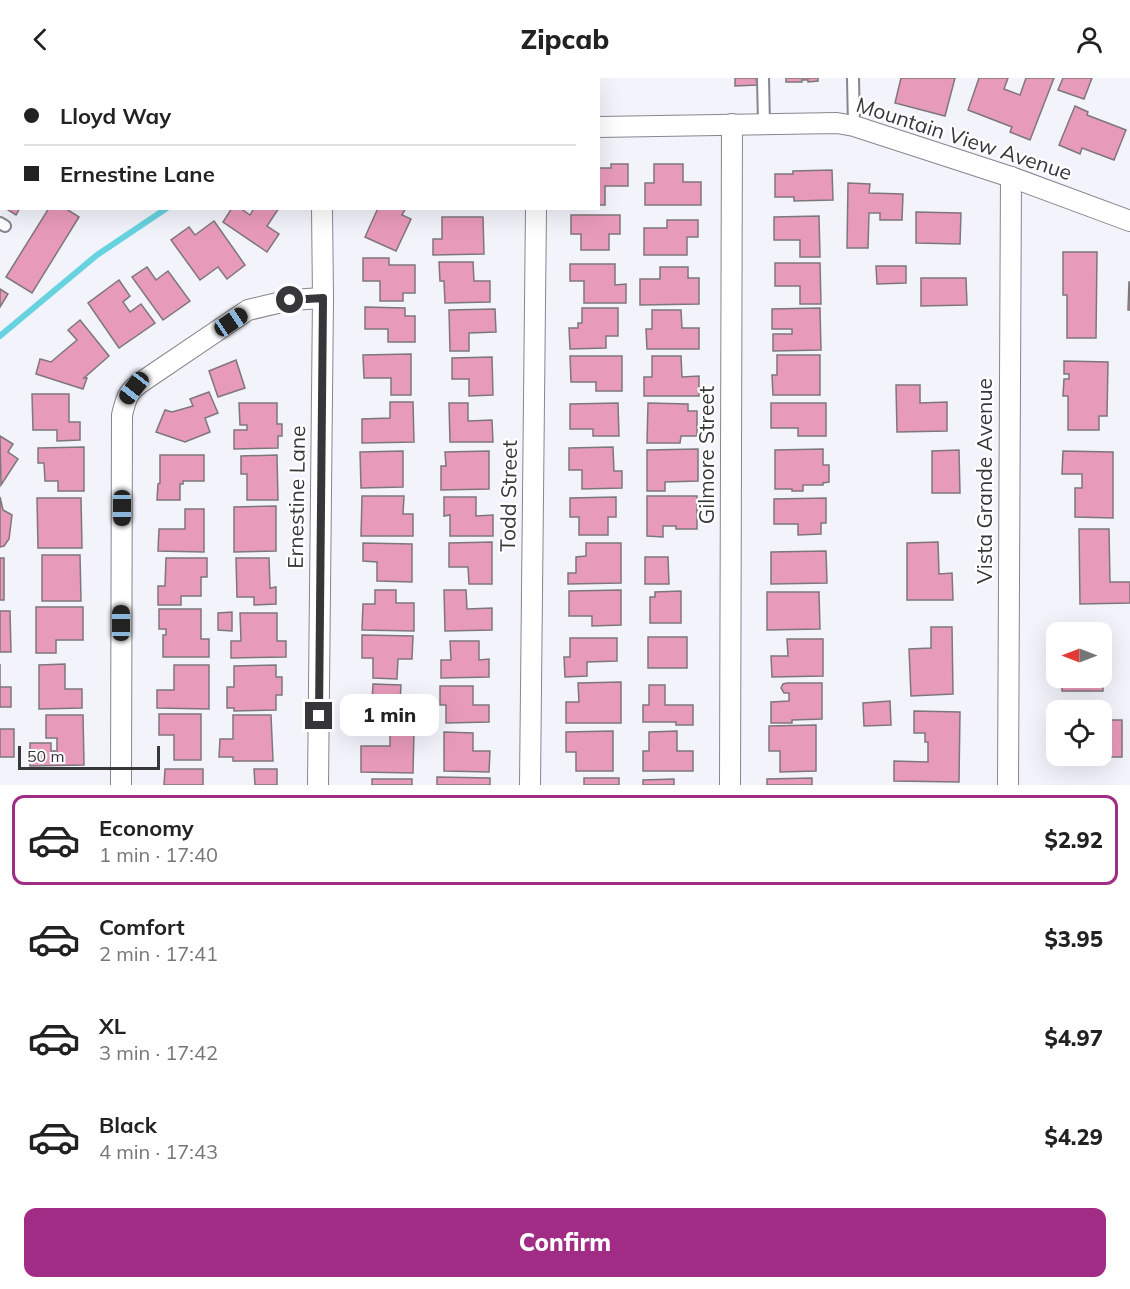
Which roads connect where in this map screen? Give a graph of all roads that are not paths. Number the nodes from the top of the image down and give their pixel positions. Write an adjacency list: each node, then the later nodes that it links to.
1 (763, 78): 4 (lane)
2 (853, 78): 5 (lane)
3 (732, 124): 4 (street, Mountain View Avenue); 6 (street, Mountain View Avenue); 15 (street, Gilmore Street)
4 (764, 124): 5 (street, Mountain View Avenue)
5 (854, 126): 7 (street, Mountain View Avenue)
6 (600, 127)
7 (1011, 177): 10 (street, Mountain View Avenue); 16 (street, Vista Grande Avenue)
8 (322, 210): 11 (street, Ernestine Lane)
9 (536, 210): 14 (street, Todd Street)
10 (1130, 221)
11 (323, 298): 12 (street); 13 (street, Ernestine Lane)
12 (121, 785)
13 (318, 785)
14 (530, 785)
15 (730, 785)
16 (1008, 785)

